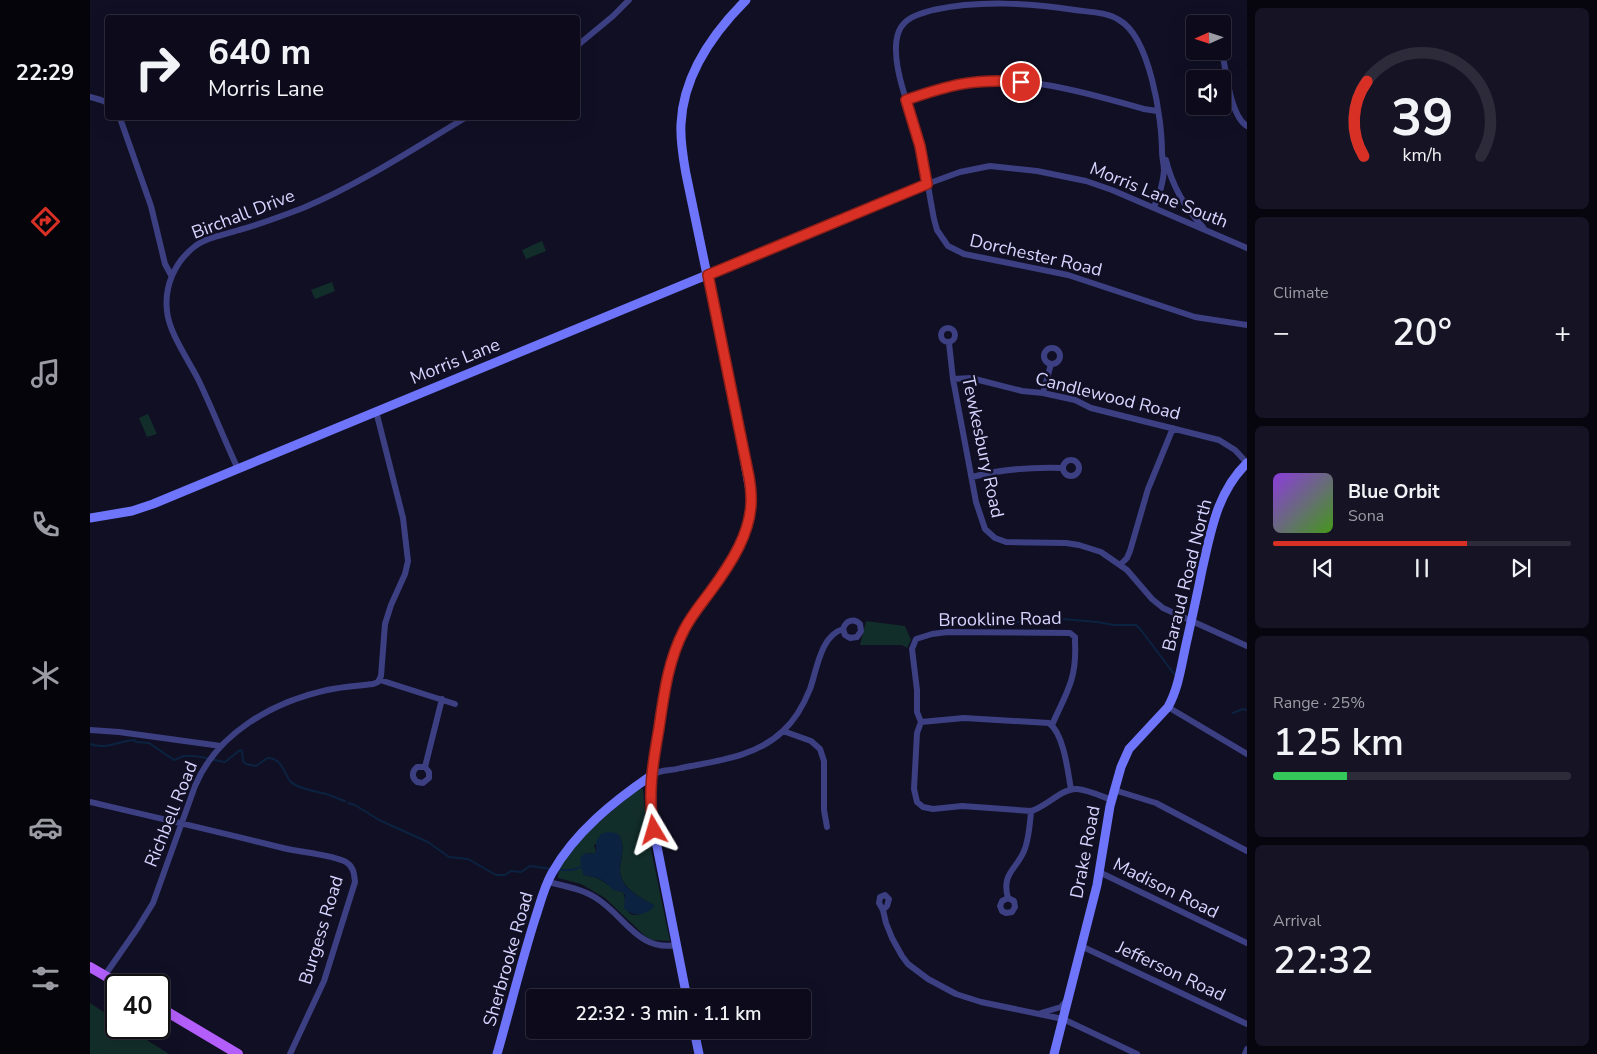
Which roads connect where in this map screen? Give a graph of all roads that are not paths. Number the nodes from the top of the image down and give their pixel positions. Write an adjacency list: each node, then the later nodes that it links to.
1 (629, 0): 3 (street)
2 (746, 0): 19 (street)
3 (580, 42)
4 (1224, 60): 11 (street)
5 (90, 97): 7 (street)
6 (906, 100): 8 (street); 8 (street, Dorchester Road); 13 (street, Dorchester Road)
7 (105, 102)
8 (1157, 111): 12 (street)
9 (121, 120): 18 (street)
10 (462, 120): 18 (street, Birchall Drive)
11 (1247, 126)
12 (1162, 147): 14 (street); 16 (street)
13 (927, 184): 14 (street, Morris Lane South); 15 (street, Morris Lane South); 20 (street, Dorchester Road)
14 (1154, 207): 16 (street, Morris Lane South)
15 (829, 225): 19 (street, Morris Lane)
16 (1206, 230): 17 (street, Morris Lane South)
17 (1247, 248)
18 (171, 275): 28 (street, Birchall Drive)
19 (708, 275): 25 (street, Morris Lane); 48 (street)
20 (1247, 325)
21 (949, 342): 23 (street, Tewkesbury Road)
22 (1051, 364): 24 (street)
23 (953, 380): 24 (street, Candlewood Road); 30 (street, Tewkesbury Road)
24 (1043, 393): 26 (street, Candlewood Road)
25 (376, 411): 28 (street, Morris Lane); 37 (street)
26 (1172, 428): 27 (street, Candlewood Road); 32 (street)
27 (1247, 463): 33 (street, Baraud Road North)
28 (238, 468): 31 (street, Morris Lane)
29 (1063, 468): 30 (street)
30 (972, 477): 32 (street, Tewkesbury Road)
31 (90, 518)
32 (1120, 564): 33 (street, Tewkesbury Road)
33 (1191, 622): 35 (street, Tewkesbury Road); 36 (street, Baraud Road North)
34 (843, 628): 44 (street, Sherbrooke Road)
35 (1247, 646)
36 (1180, 672): 40 (street, Drake Road)
37 (380, 680): 38 (street); 45 (street, Richbell Road)
38 (442, 699): 39 (street); 47 (street)
39 (455, 704)
40 (1168, 707): 46 (street); 50 (street, Drake Road)
41 (921, 722): 42 (street); 42 (street, Brookline Road); 52 (street)
42 (1052, 725): 49 (street)
43 (90, 730): 45 (street)
44 (783, 731): 48 (street, Sherbrooke Road); 54 (street)
45 (221, 746): 53 (street, Richbell Road)
46 (1247, 754)
47 (425, 767)
48 (652, 775): 57 (street, Sherbrooke Road); 61 (street)
49 (1072, 790): 50 (street); 52 (street)
50 (1113, 795): 55 (street); 56 (street, Drake Road)
51 (90, 802): 53 (street)
52 (1031, 811): 58 (street)
53 (181, 823): 64 (street, Richbell Road); 75 (street, Burgess Road)
54 (827, 827)
55 (1247, 851)
56 (1099, 872): 60 (street, Madison Road); 62 (street, Drake Road)
57 (552, 874): 61 (street); 76 (street, Sherbrooke Road)
58 (1008, 898)
59 (884, 910): 69 (street)
60 (1247, 943)
61 (676, 944): 66 (street)
62 (1081, 946): 67 (street, Drake Road); 71 (street, Jefferson Road)
63 (90, 967): 65 (main road)
64 (106, 974)
65 (105, 976)
66 (685, 989)
67 (1068, 1000): 69 (street); 70 (street, Drake Road)
68 (170, 1014): 74 (main road)
69 (1040, 1014): 70 (street)
70 (1063, 1019): 78 (street, Drake Road); 79 (street)
71 (1247, 1024)
72 (696, 1039): 77 (street)
73 (1247, 1049): 80 (street)
74 (238, 1054)
75 (290, 1054)
76 (497, 1054)
77 (699, 1054)
78 (1054, 1054)
79 (1137, 1054)
80 (1244, 1054)

